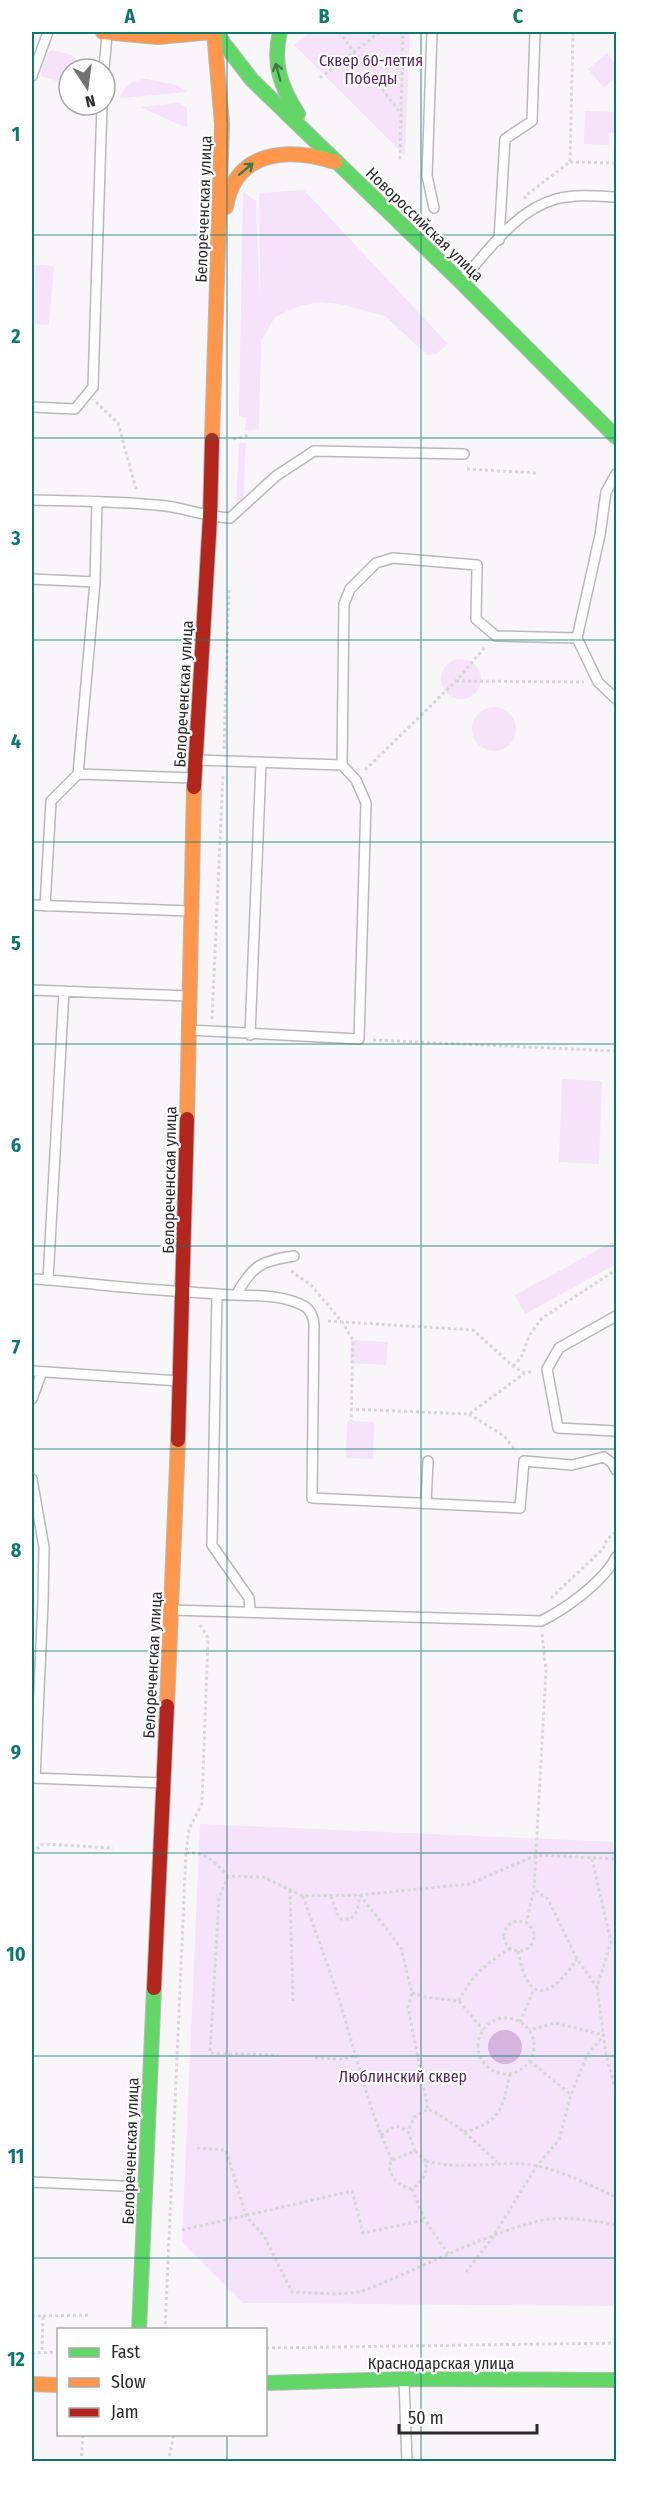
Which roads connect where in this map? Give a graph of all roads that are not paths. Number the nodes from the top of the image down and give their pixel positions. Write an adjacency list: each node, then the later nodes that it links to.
1 (48, 32): 8 (lane)
2 (105, 32): 3 (street); 7 (lane)
3 (214, 32): 10 (street, Новороссийская улица); 15 (street, Белореченская улица)
4 (280, 32): 10 (street, one-way to 4)
5 (432, 32): 13 (lane)
6 (536, 32): 14 (lane)
7 (104, 57)
8 (32, 76)
9 (102, 117): 17 (lane)
10 (315, 141): 11 (street, Новороссийская улица)
11 (337, 163): 15 (street, one-way to 11); 16 (street, Новороссийская улица)
12 (616, 197): 14 (lane)
13 (434, 208)
14 (499, 240): 16 (lane)
15 (219, 241): 23 (street, Белореченская улица)
16 (460, 281): 18 (street, Новороссийская улица)
17 (32, 407)
18 (616, 437)
19 (464, 454): 23 (lane)
20 (616, 474): 26 (lane)
21 (32, 500): 22 (lane)
22 (97, 502): 23 (lane); 25 (lane)
23 (210, 517): 28 (street, Белореченская улица)
24 (32, 579): 25 (lane)
25 (95, 582): 31 (lane)
26 (577, 638): 27 (lane); 30 (lane)
27 (616, 699)
28 (195, 760): 29 (lane); 32 (street, Белореченская улица)
29 (261, 763): 30 (lane); 40 (lane)
30 (342, 765): 40 (lane)
31 (78, 774): 32 (lane); 34 (lane)
32 (195, 778): 35 (street, Белореченская улица)
33 (32, 905): 34 (lane)
34 (45, 906): 35 (lane)
35 (192, 912): 38 (street, Белореченская улица)
36 (32, 990): 37 (lane)
37 (63, 991): 38 (lane); 43 (lane)
38 (190, 996): 39 (street, Белореченская улица)
39 (189, 1030): 40 (lane); 44 (street, Белореченская улица)
40 (250, 1035)
41 (294, 1256): 46 (lane)
42 (32, 1279): 43 (lane)
43 (48, 1280): 44 (lane)
44 (184, 1291): 45 (lane); 50 (street, Белореченская улица)
45 (217, 1294): 46 (lane); 59 (lane)
46 (236, 1295): 56 (lane)
47 (616, 1316): 52 (lane)
48 (32, 1371): 49 (lane)
49 (42, 1372): 50 (lane); 51 (lane)
50 (182, 1381): 58 (street, Белореченская улица)
51 (32, 1399)
52 (616, 1431)
53 (428, 1461): 56 (lane)
54 (616, 1470): 56 (lane)
55 (32, 1479): 60 (lane)
56 (426, 1503)
57 (616, 1557): 59 (lane)
58 (171, 1610): 59 (lane); 61 (street, Белореченская улица)
59 (249, 1611)
60 (33, 1778): 61 (lane)
61 (163, 1783): 63 (street, Белореченская улица)
62 (32, 2182): 63 (lane)
63 (144, 2187): 64 (street, Белореченская улица)
64 (139, 2328)
65 (404, 2379): 66 (street, Краснодарская улица); 67 (street, Краснодарская улица); 70 (lane)
66 (616, 2380)
67 (267, 2383)
68 (32, 2384): 69 (street)
69 (57, 2385)
70 (407, 2462)

